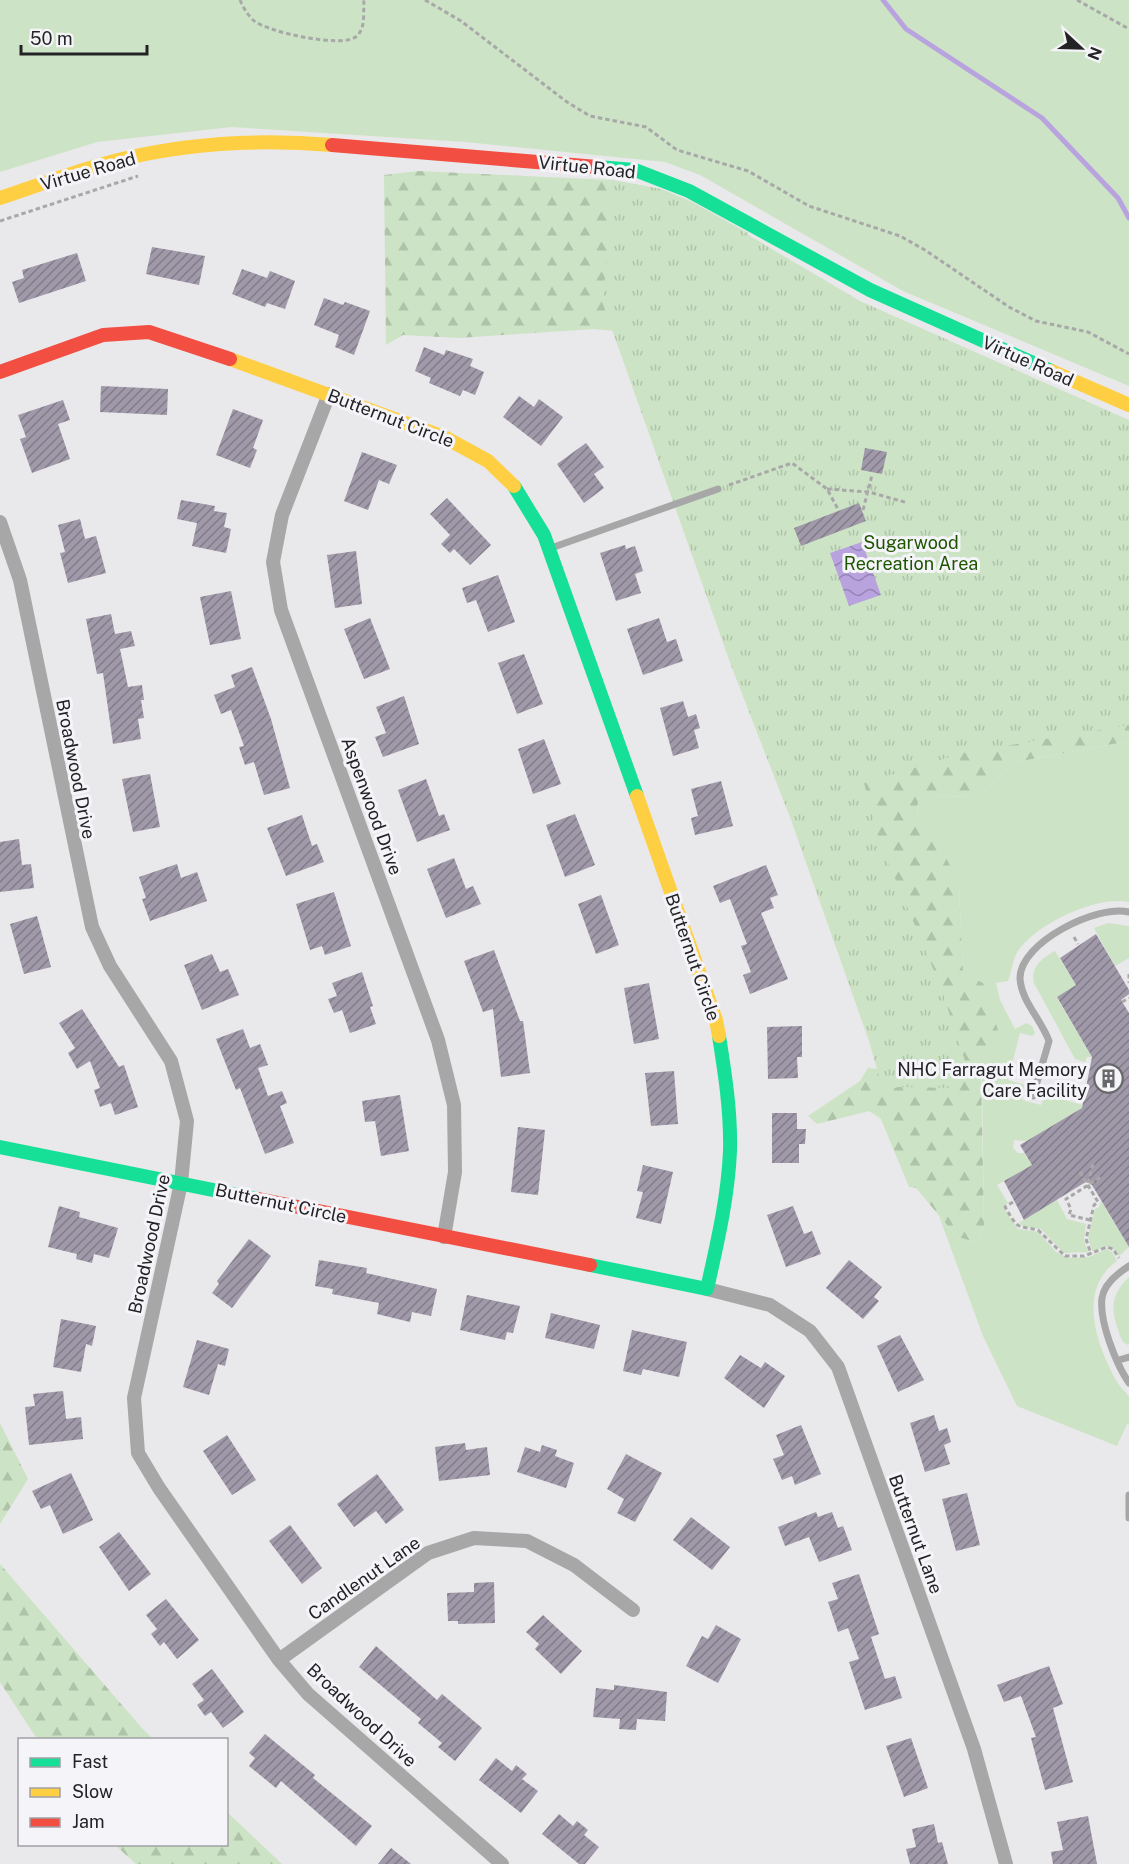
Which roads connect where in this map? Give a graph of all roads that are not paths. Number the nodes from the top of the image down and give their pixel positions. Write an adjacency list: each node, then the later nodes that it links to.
1 (0, 198): 4 (street, Virtue Road)
2 (0, 372): 3 (street, Butternut Circle)
3 (329, 394): 7 (street, Butternut Circle); 12 (street, Aspenwood Drive)
4 (1129, 405)
5 (718, 489): 7 (lane)
6 (0, 522): 11 (street, Broadwood Drive)
7 (549, 549): 14 (street, Butternut Circle)
8 (1129, 912): 9 (lane)
9 (1034, 1096)
10 (0, 1147): 11 (street, Butternut Circle)
11 (181, 1183): 12 (street, Butternut Circle); 21 (street, Broadwood Drive)
12 (444, 1237): 14 (street, Butternut Circle)
13 (1129, 1266): 16 (lane)
14 (707, 1289): 23 (street, Butternut Lane)
15 (1129, 1357): 16 (lane)
16 (1119, 1360): 17 (lane)
17 (1129, 1383)
18 (1129, 1495): 19 (lane)
19 (1129, 1518)
20 (633, 1610): 21 (street, Candlenut Lane)
21 (279, 1660): 22 (street, Broadwood Drive)
22 (502, 1864)
23 (1006, 1864)

